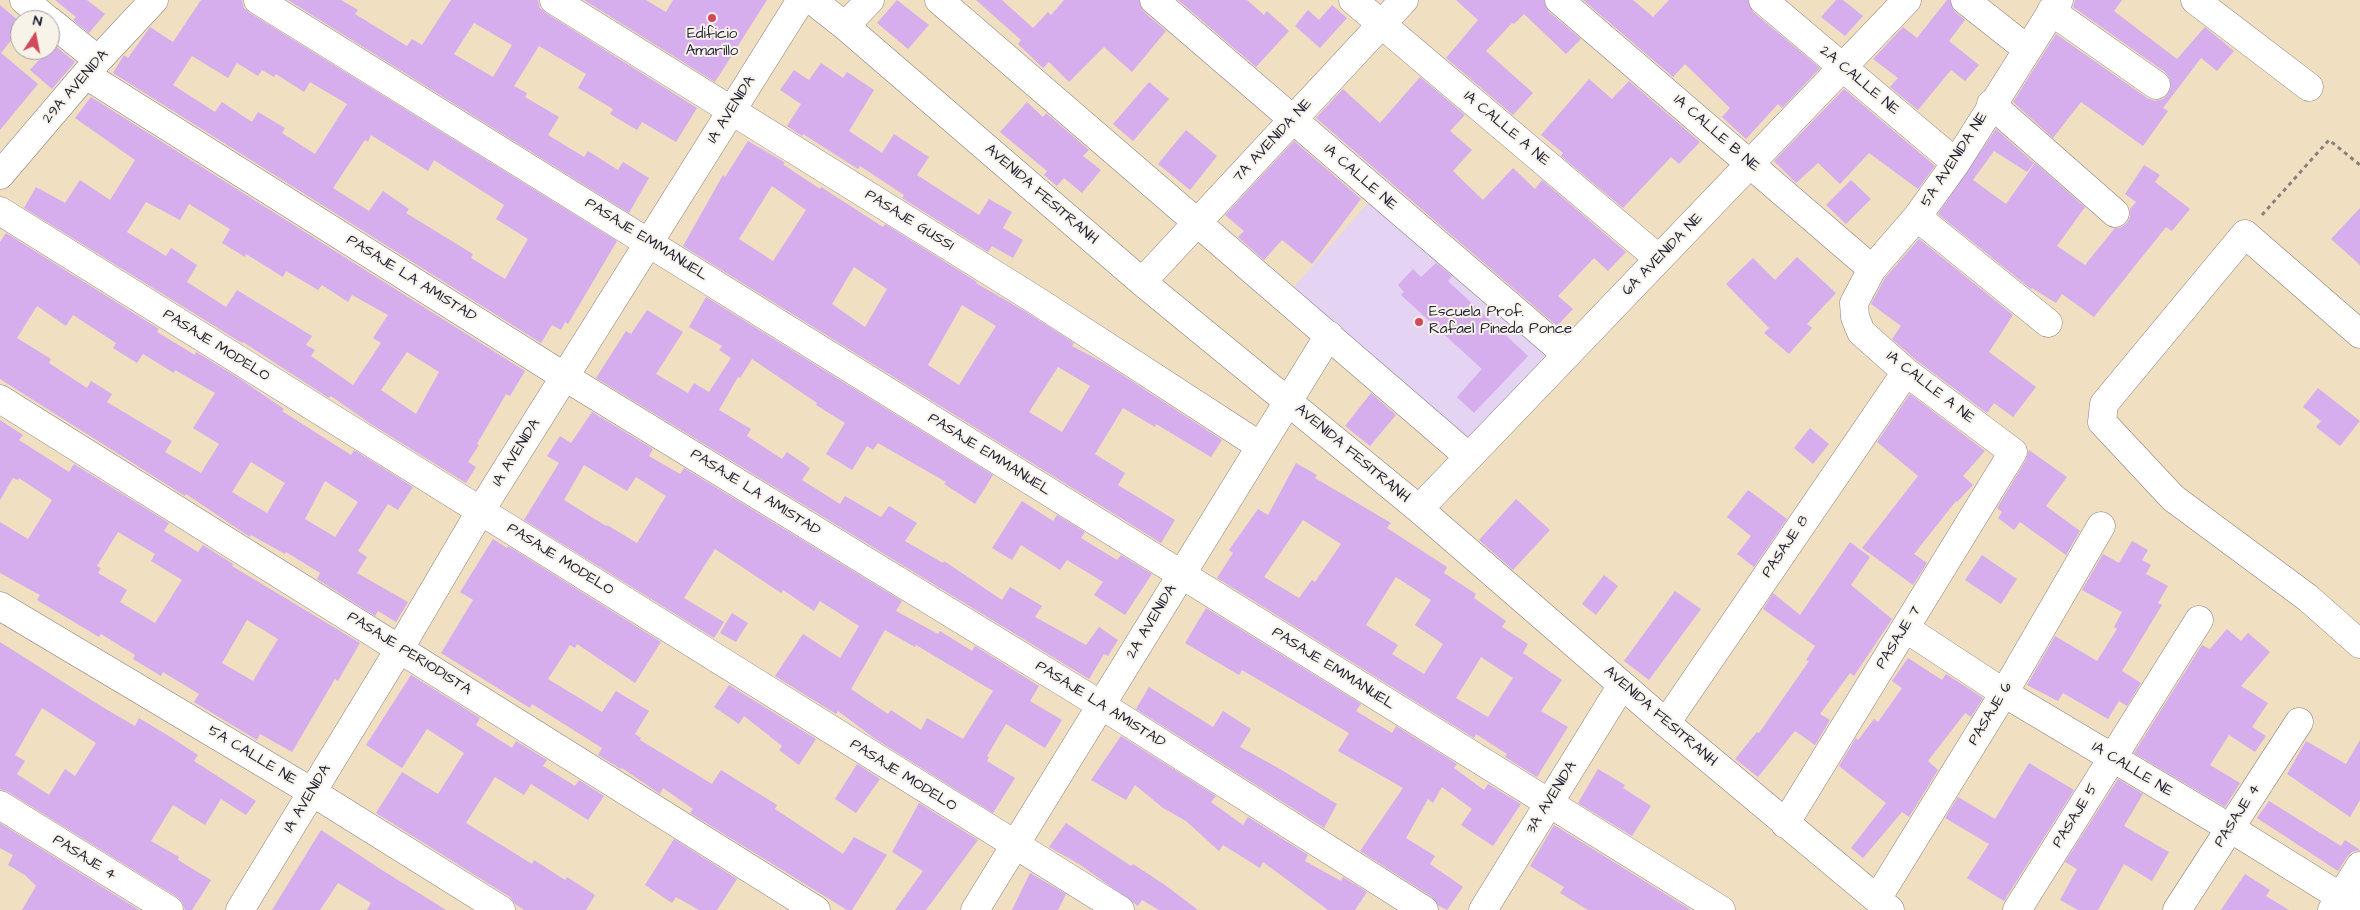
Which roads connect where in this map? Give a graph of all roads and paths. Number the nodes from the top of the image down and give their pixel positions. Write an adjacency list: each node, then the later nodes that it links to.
1 (24, 0): 19 (street, PASAJE LA AMISTAD)
2 (154, 0): 25 (street, 29A AVENIDA)
3 (258, 0): 40 (street, PASAJE EMMANUEL)
4 (554, 0): 29 (street, PASAJE GUSSI)
5 (801, 0): 29 (street, 1A AVENIDA)
6 (812, 0): 21 (street, AVENIDA FESITRANH)
7 (870, 0): 21 (street)
8 (939, 0): 38 (street)
9 (1154, 0): 30 (street, 1A CALLE NE)
10 (1353, 0): 20 (street, 1A CALLE A NE)
11 (1404, 0): 20 (street, 7A AVENIDA NE)
12 (1559, 0): 31 (street, 1A CALLE B NE)
13 (1763, 0): 24 (street, 2A CALLE NE)
14 (1907, 0): 24 (street, 6A AVENIDA NE)
15 (1965, 0): 23 (street)
16 (2195, 0): 18 (street)
17 (2055, 6): 23 (street, 5A AVENIDA NE); 26 (street)
18 (2224, 8): 27 (street)
19 (36, 10)
20 (1382, 24): 30 (street, 7A AVENIDA NE); 41 (street, 1A CALLE A NE)
21 (845, 26): 43 (street, AVENIDA FESITRANH)
22 (60, 33): 25 (street, PASAJE LA AMISTAD)
23 (2027, 49): 28 (street, 5A AVENIDA NE)
24 (1843, 67): 31 (street, 6A AVENIDA NE); 32 (street, 2A CALLE NE)
25 (92, 68): 34 (street, 29A AVENIDA); 50 (street, PASAJE LA AMISTAD)
26 (2156, 85)
27 (2309, 87)
28 (1991, 104): 32 (street, 5A AVENIDA NE); 36 (street)
29 (732, 110): 40 (street, 1A AVENIDA); 53 (street, PASAJE GUSSI)
30 (1292, 119): 38 (street, 7A AVENIDA NE); 48 (street, 1A CALLE NE)
31 (1750, 163): 41 (street, 6A AVENIDA NE); 42 (street, 1A CALLE B NE)
32 (1956, 163): 37 (street, 5A AVENIDA NE)
33 (2360, 165): 39 (path)
34 (0, 176)
35 (0, 211): 56 (street, PASAJE MODELO)
36 (2115, 213)
37 (1917, 217): 42 (street, 5A AVENIDA NE); 45 (street)
38 (1197, 222): 43 (street, 7A AVENIDA NE); 47 (street)
39 (2245, 234): 46 (street); 63 (street)
40 (649, 242): 50 (street, 1A AVENIDA); 59 (street, PASAJE EMMANUEL)
41 (1659, 259): 48 (street, 6A AVENIDA NE)
42 (1872, 269): 44 (street, 5A AVENIDA NE)
43 (1142, 282): 52 (street, AVENIDA FESITRANH)
44 (1855, 317): 49 (street, 1A CALLE A NE)
45 (2048, 323)
46 (2360, 334)
47 (1328, 335): 52 (street, 2A AVENIDA); 55 (street)
48 (1567, 355): 55 (street, 6A AVENIDA NE)
49 (1906, 372): 54 (street, 1A CALLE A NE); 69 (street, PASAJE 8)
50 (565, 376): 56 (street, 1A AVENIDA); 67 (street, PASAJE LA AMISTAD)
51 (0, 399): 64 (street, PASAJE PERIODISTA)
52 (1288, 401): 53 (street, 2A AVENIDA); 57 (street, AVENIDA FESITRANH)
53 (1260, 446): 59 (street, 2A AVENIDA)
54 (2012, 452): 62 (street, PASAJE 7)
55 (1469, 457): 57 (street, 6A AVENIDA NE)
56 (481, 510): 64 (street, 1A AVENIDA); 76 (street, PASAJE MODELO)
57 (1419, 510): 65 (street, AVENIDA FESITRANH)
58 (2101, 526): 66 (street, PASAJE 6)
59 (1181, 575): 67 (street, 2A AVENIDA); 72 (street, PASAJE EMMANUEL)
60 (0, 606): 71 (street, 5A CALLE NE)
61 (2199, 620): 70 (street, PASAJE 5)
62 (1905, 628): 66 (street, 1A CALLE NE); 74 (street, PASAJE 7)
63 (2360, 644)
64 (400, 648): 71 (street, 1A AVENIDA); 83 (street, PASAJE PERIODISTA)
65 (1622, 685): 69 (street, AVENIDA FESITRANH); 72 (street, 3A AVENIDA)
66 (2004, 693): 70 (street, 1A CALLE NE); 78 (street, PASAJE 6)
67 (1101, 705): 76 (street, 2A AVENIDA); 86 (street, PASAJE LA AMISTAD)
68 (2299, 722): 75 (street, PASAJE 4)
69 (1666, 723): 74 (street, AVENIDA FESITRANH)
70 (2112, 758): 75 (street, 1A CALLE NE); 89 (street, PASAJE 5)
71 (312, 792): 81 (street, 1A AVENIDA); 82 (street, 5A CALLE NE)
72 (1549, 803): 87 (street, 3A AVENIDA); 88 (street, PASAJE EMMANUEL)
73 (0, 805): 80 (street, PASAJE 4)
74 (1785, 824): 78 (street, AVENIDA FESITRANH)
75 (2230, 828): 79 (street, 1A CALLE NE); 90 (street, PASAJE 4)
76 (1014, 846): 84 (street, 2A AVENIDA); 85 (street, PASAJE MODELO)
77 (2360, 866): 79 (street)
78 (1884, 904)
79 (2344, 905)
80 (169, 910)
81 (240, 910)
82 (501, 910)
83 (816, 910)
84 (975, 910)
85 (1120, 910)
86 (1424, 910)
87 (1483, 910)
88 (1721, 910)
89 (2017, 910)
90 (2177, 910)

